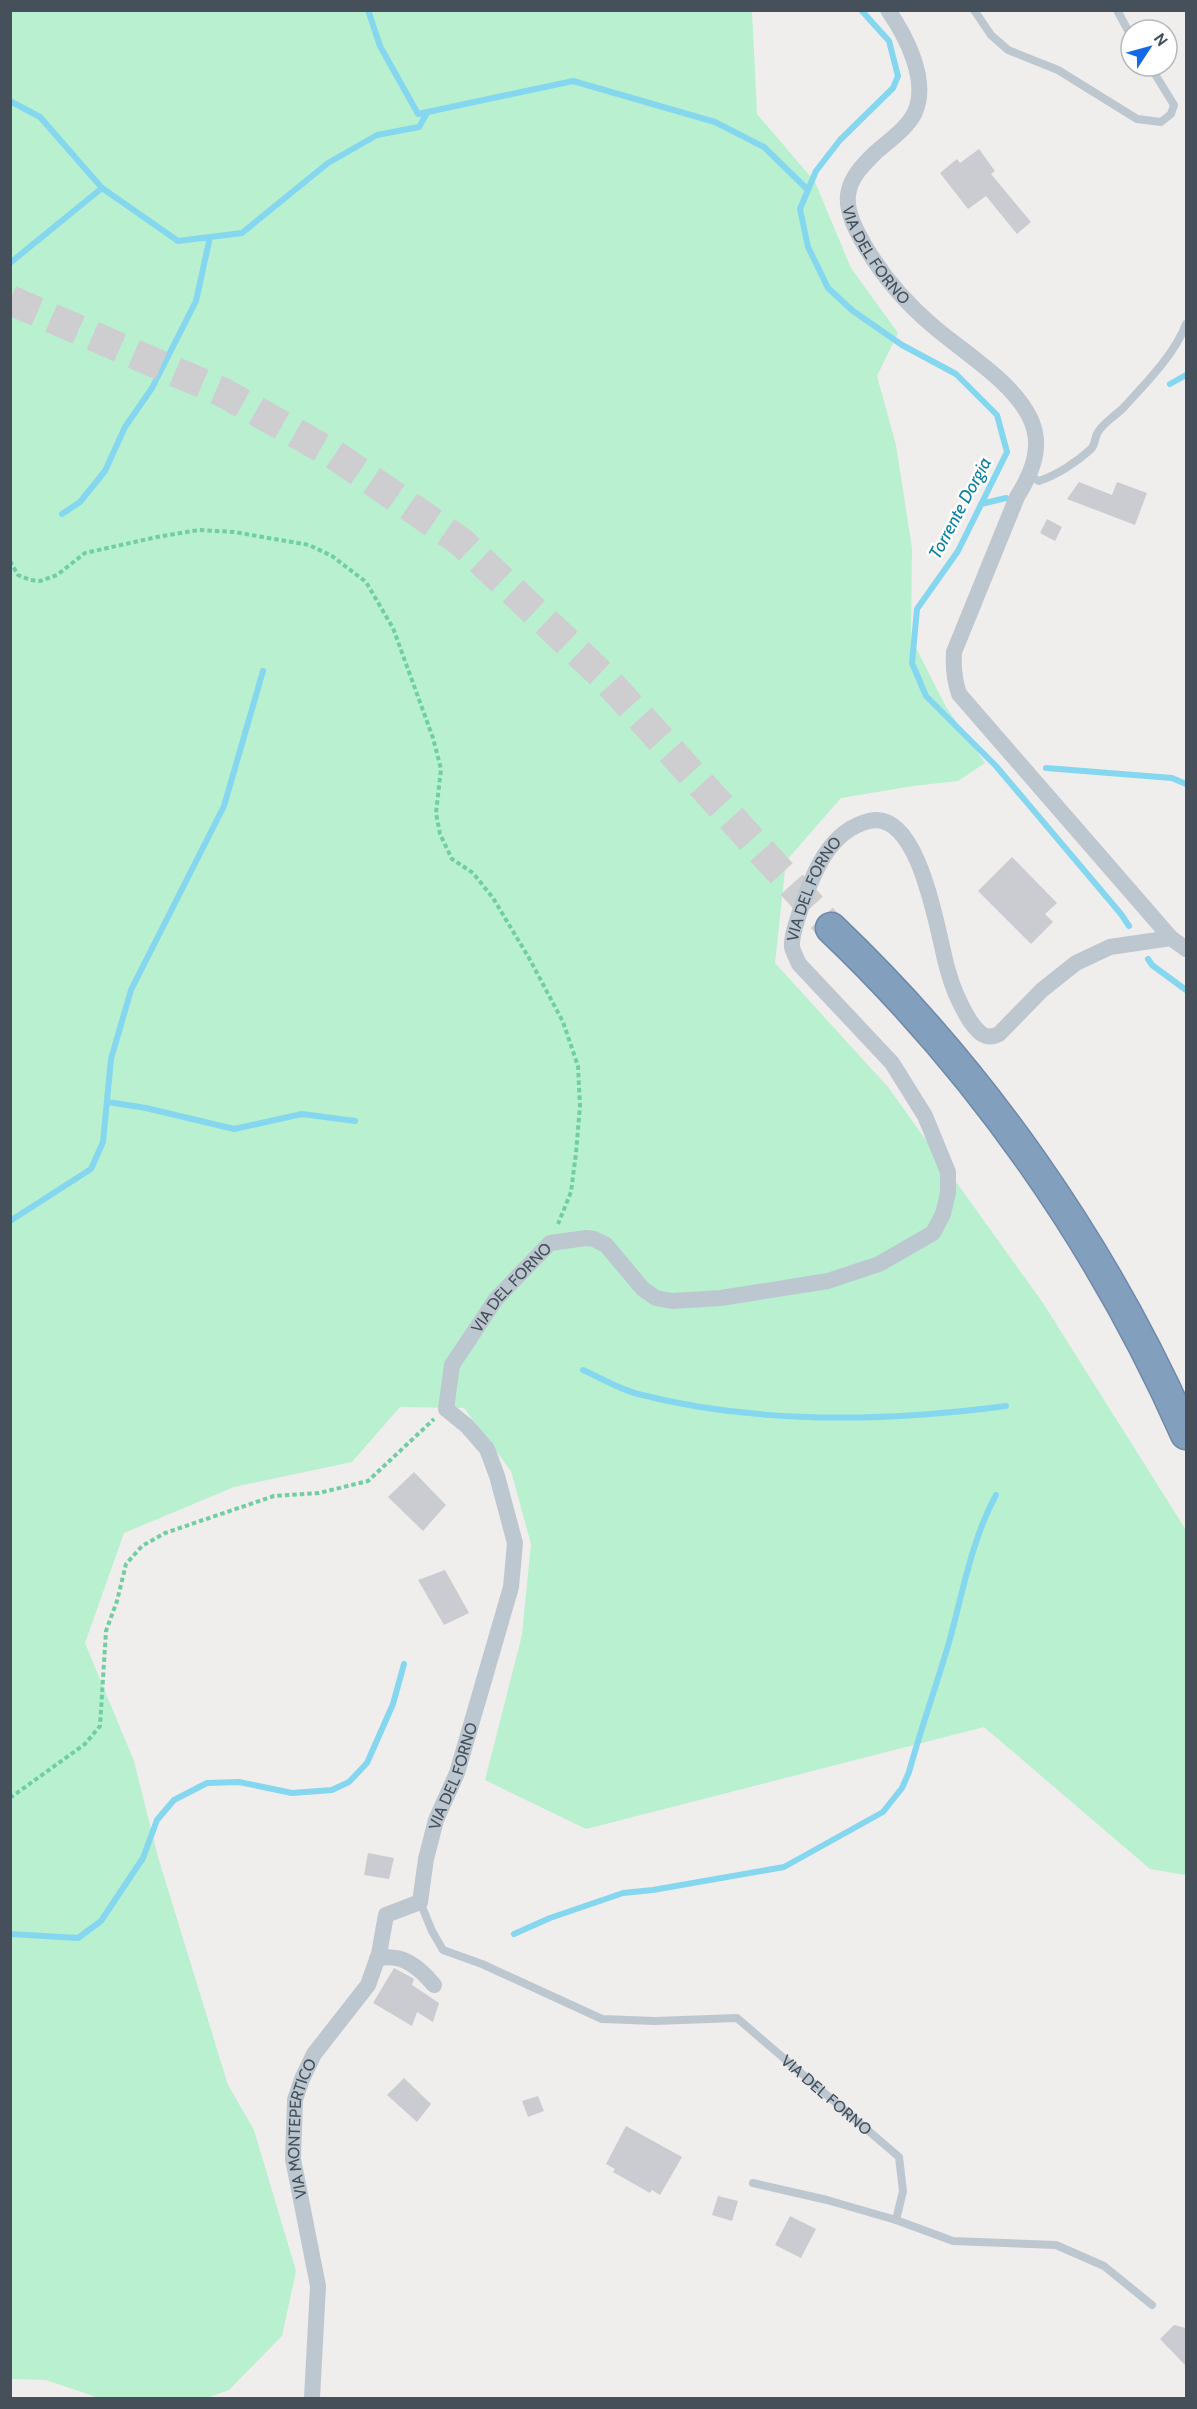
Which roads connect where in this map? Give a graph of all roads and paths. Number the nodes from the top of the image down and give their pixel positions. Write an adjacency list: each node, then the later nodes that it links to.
1 (888, 10): 5 (street, VIA DEL FORNO)
2 (974, 10): 3 (lane)
3 (1157, 78)
4 (1186, 324): 5 (lane)
5 (1030, 476): 8 (street, VIA DEL FORNO)
6 (10, 561): 10 (path)
7 (831, 928): 12 (highway)
8 (1171, 938): 9 (street, VIA DEL FORNO); 10 (street, VIA DEL FORNO)
9 (1186, 950)
10 (550, 1243): 11 (street, VIA DEL FORNO)
11 (446, 1408): 13 (path); 14 (street, VIA DEL FORNO)
12 (1186, 1434)
13 (10, 1798)
14 (420, 1902): 15 (street, VIA MONTEPERTICO); 18 (lane, VIA DEL FORNO)
15 (377, 1959): 16 (street); 20 (street, VIA MONTEPERTICO)
16 (434, 1984)
17 (753, 2183): 18 (lane)
18 (896, 2220): 19 (lane)
19 (1152, 2305)
20 (312, 2398)

